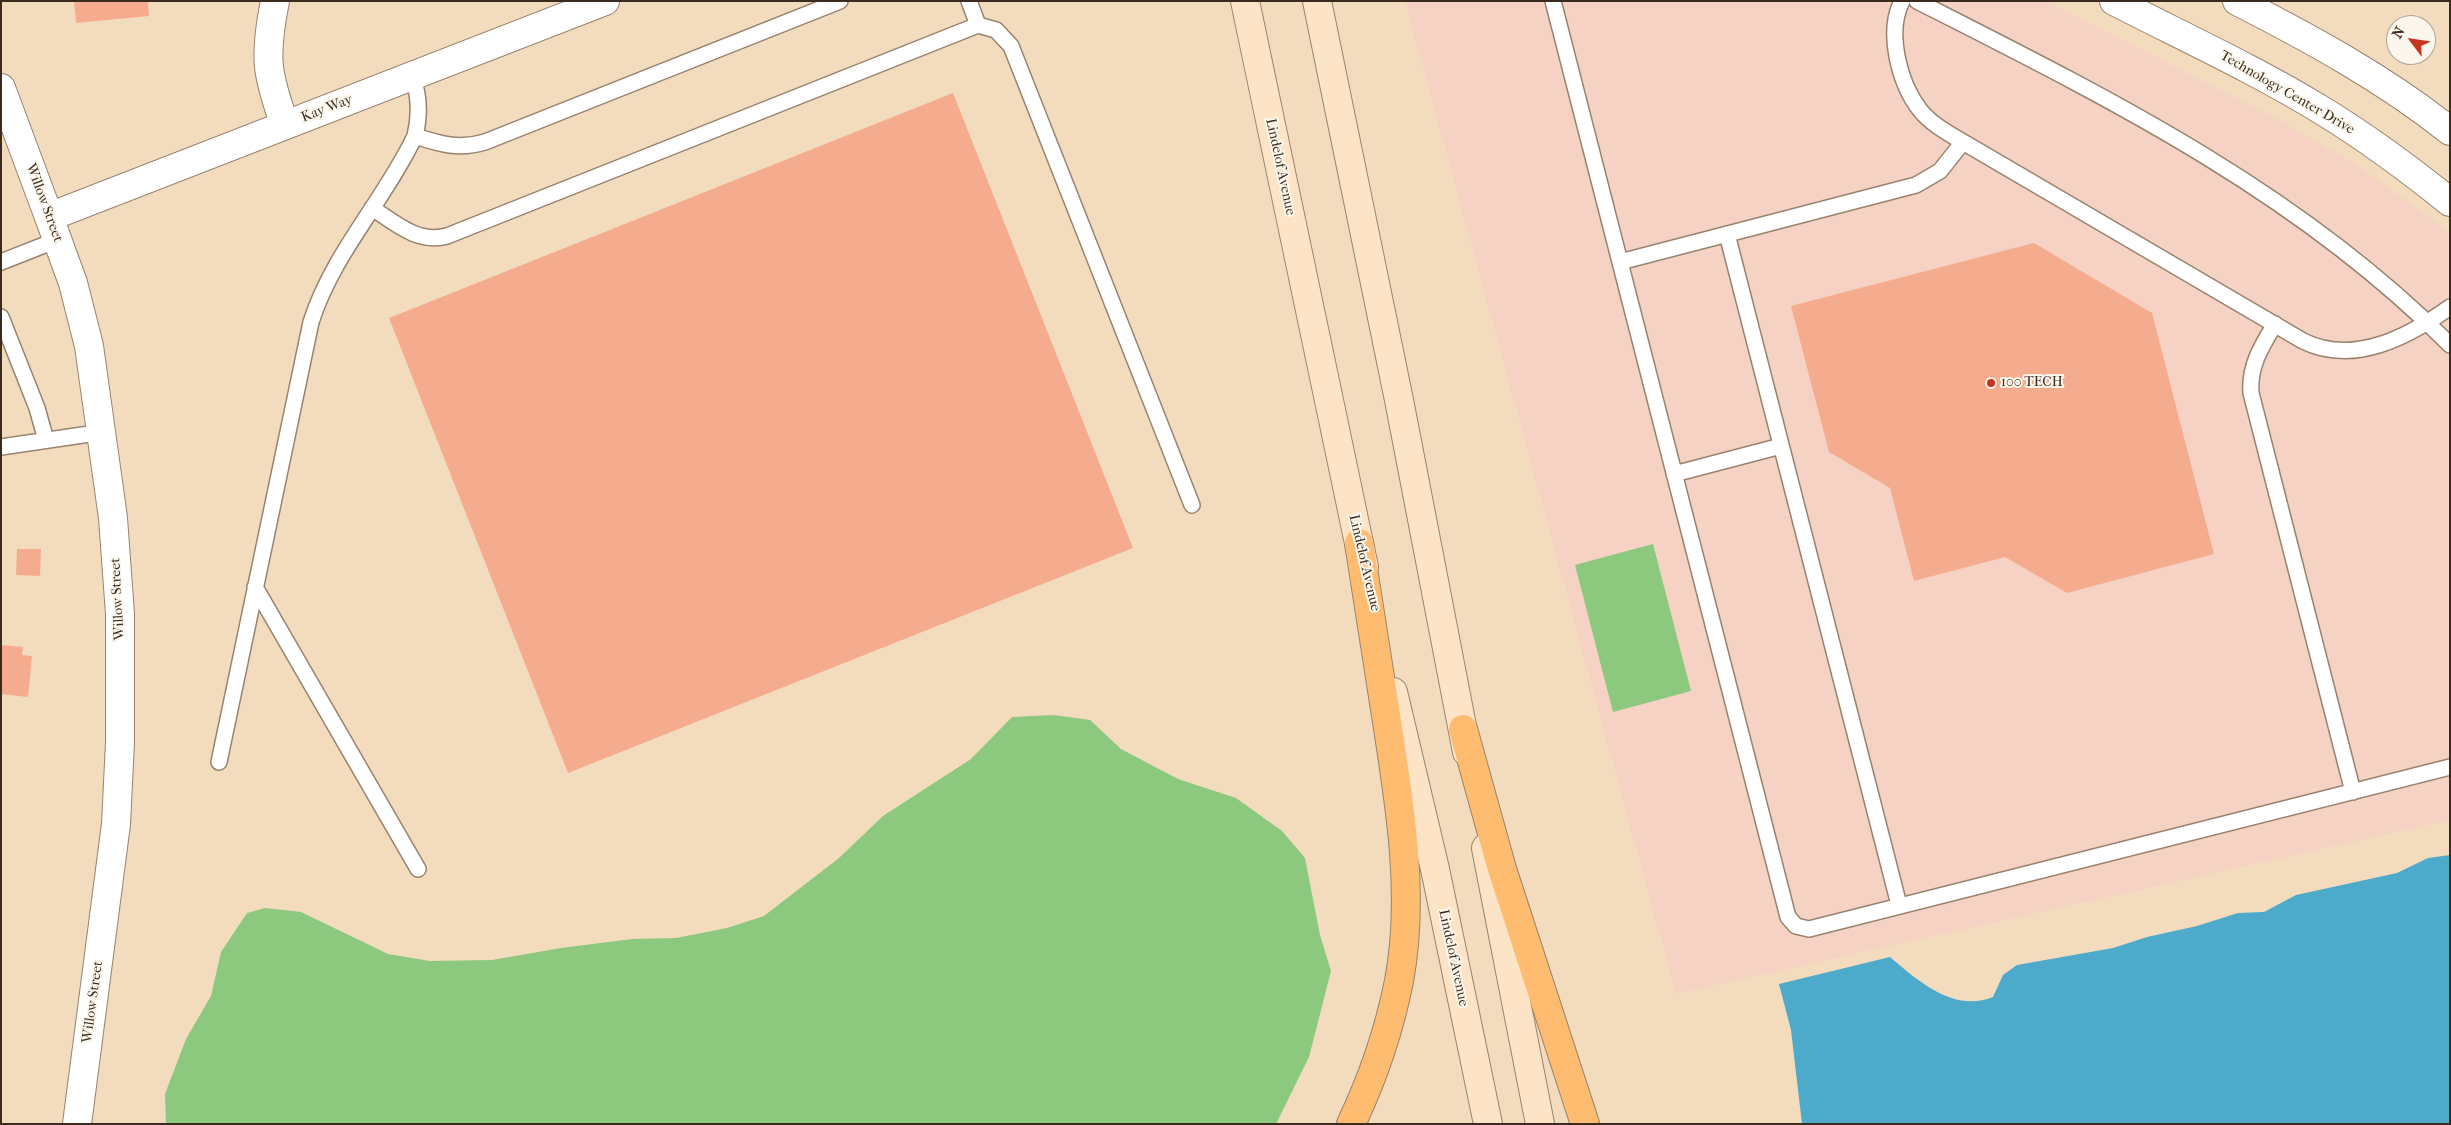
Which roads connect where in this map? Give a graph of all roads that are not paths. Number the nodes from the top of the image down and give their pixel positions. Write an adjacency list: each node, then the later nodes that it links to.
1 (275, 1): 15 (street)
2 (605, 1): 13 (street, Kay Way)
3 (840, 1): 17 (lane)
4 (969, 1): 12 (lane)
5 (1245, 1): 36 (main road, Lindelof Avenue)
6 (1317, 1): 38 (main road)
7 (1553, 1): 24 (lane)
8 (1917, 1): 27 (lane)
9 (2114, 1): 19 (street, Technology Center Drive)
10 (2236, 1): 16 (street)
11 (1899, 2): 18 (lane)
12 (978, 24): 20 (lane); 35 (lane)
13 (412, 76): 15 (street, Kay Way); 17 (lane)
14 (1, 88): 21 (street, Willow Street)
15 (285, 126): 21 (street, Kay Way)
16 (2450, 131)
17 (415, 136): 20 (lane)
18 (1963, 142): 22 (lane); 28 (lane)
19 (2450, 202)
20 (372, 208): 37 (lane)
21 (53, 228): 23 (lane); 30 (street, Willow Street)
22 (1727, 234): 24 (lane); 33 (lane)
23 (1, 262)
24 (1620, 262): 34 (lane)
25 (2450, 307): 27 (lane)
26 (1, 317): 31 (lane)
27 (2428, 323): 28 (lane); 29 (lane)
28 (2275, 324): 41 (lane)
29 (2450, 345)
30 (103, 432): 31 (lane); 44 (street, Willow Street)
31 (46, 440): 32 (lane)
32 (1, 446)
33 (1781, 446): 34 (lane); 43 (lane)
34 (1674, 474): 43 (lane)
35 (1192, 505)
36 (1358, 543): 45 (highway); 46 (main road, Lindelof Avenue)
37 (255, 588): 39 (lane); 42 (lane)
38 (1462, 729): 47 (main road); 48 (highway)
39 (219, 762)
40 (2450, 767): 41 (lane)
41 (2353, 792): 43 (lane)
42 (418, 869)
43 (1899, 905)
44 (77, 1124)
45 (1351, 1124)
46 (1488, 1124)
47 (1540, 1124)
48 (1585, 1124)

